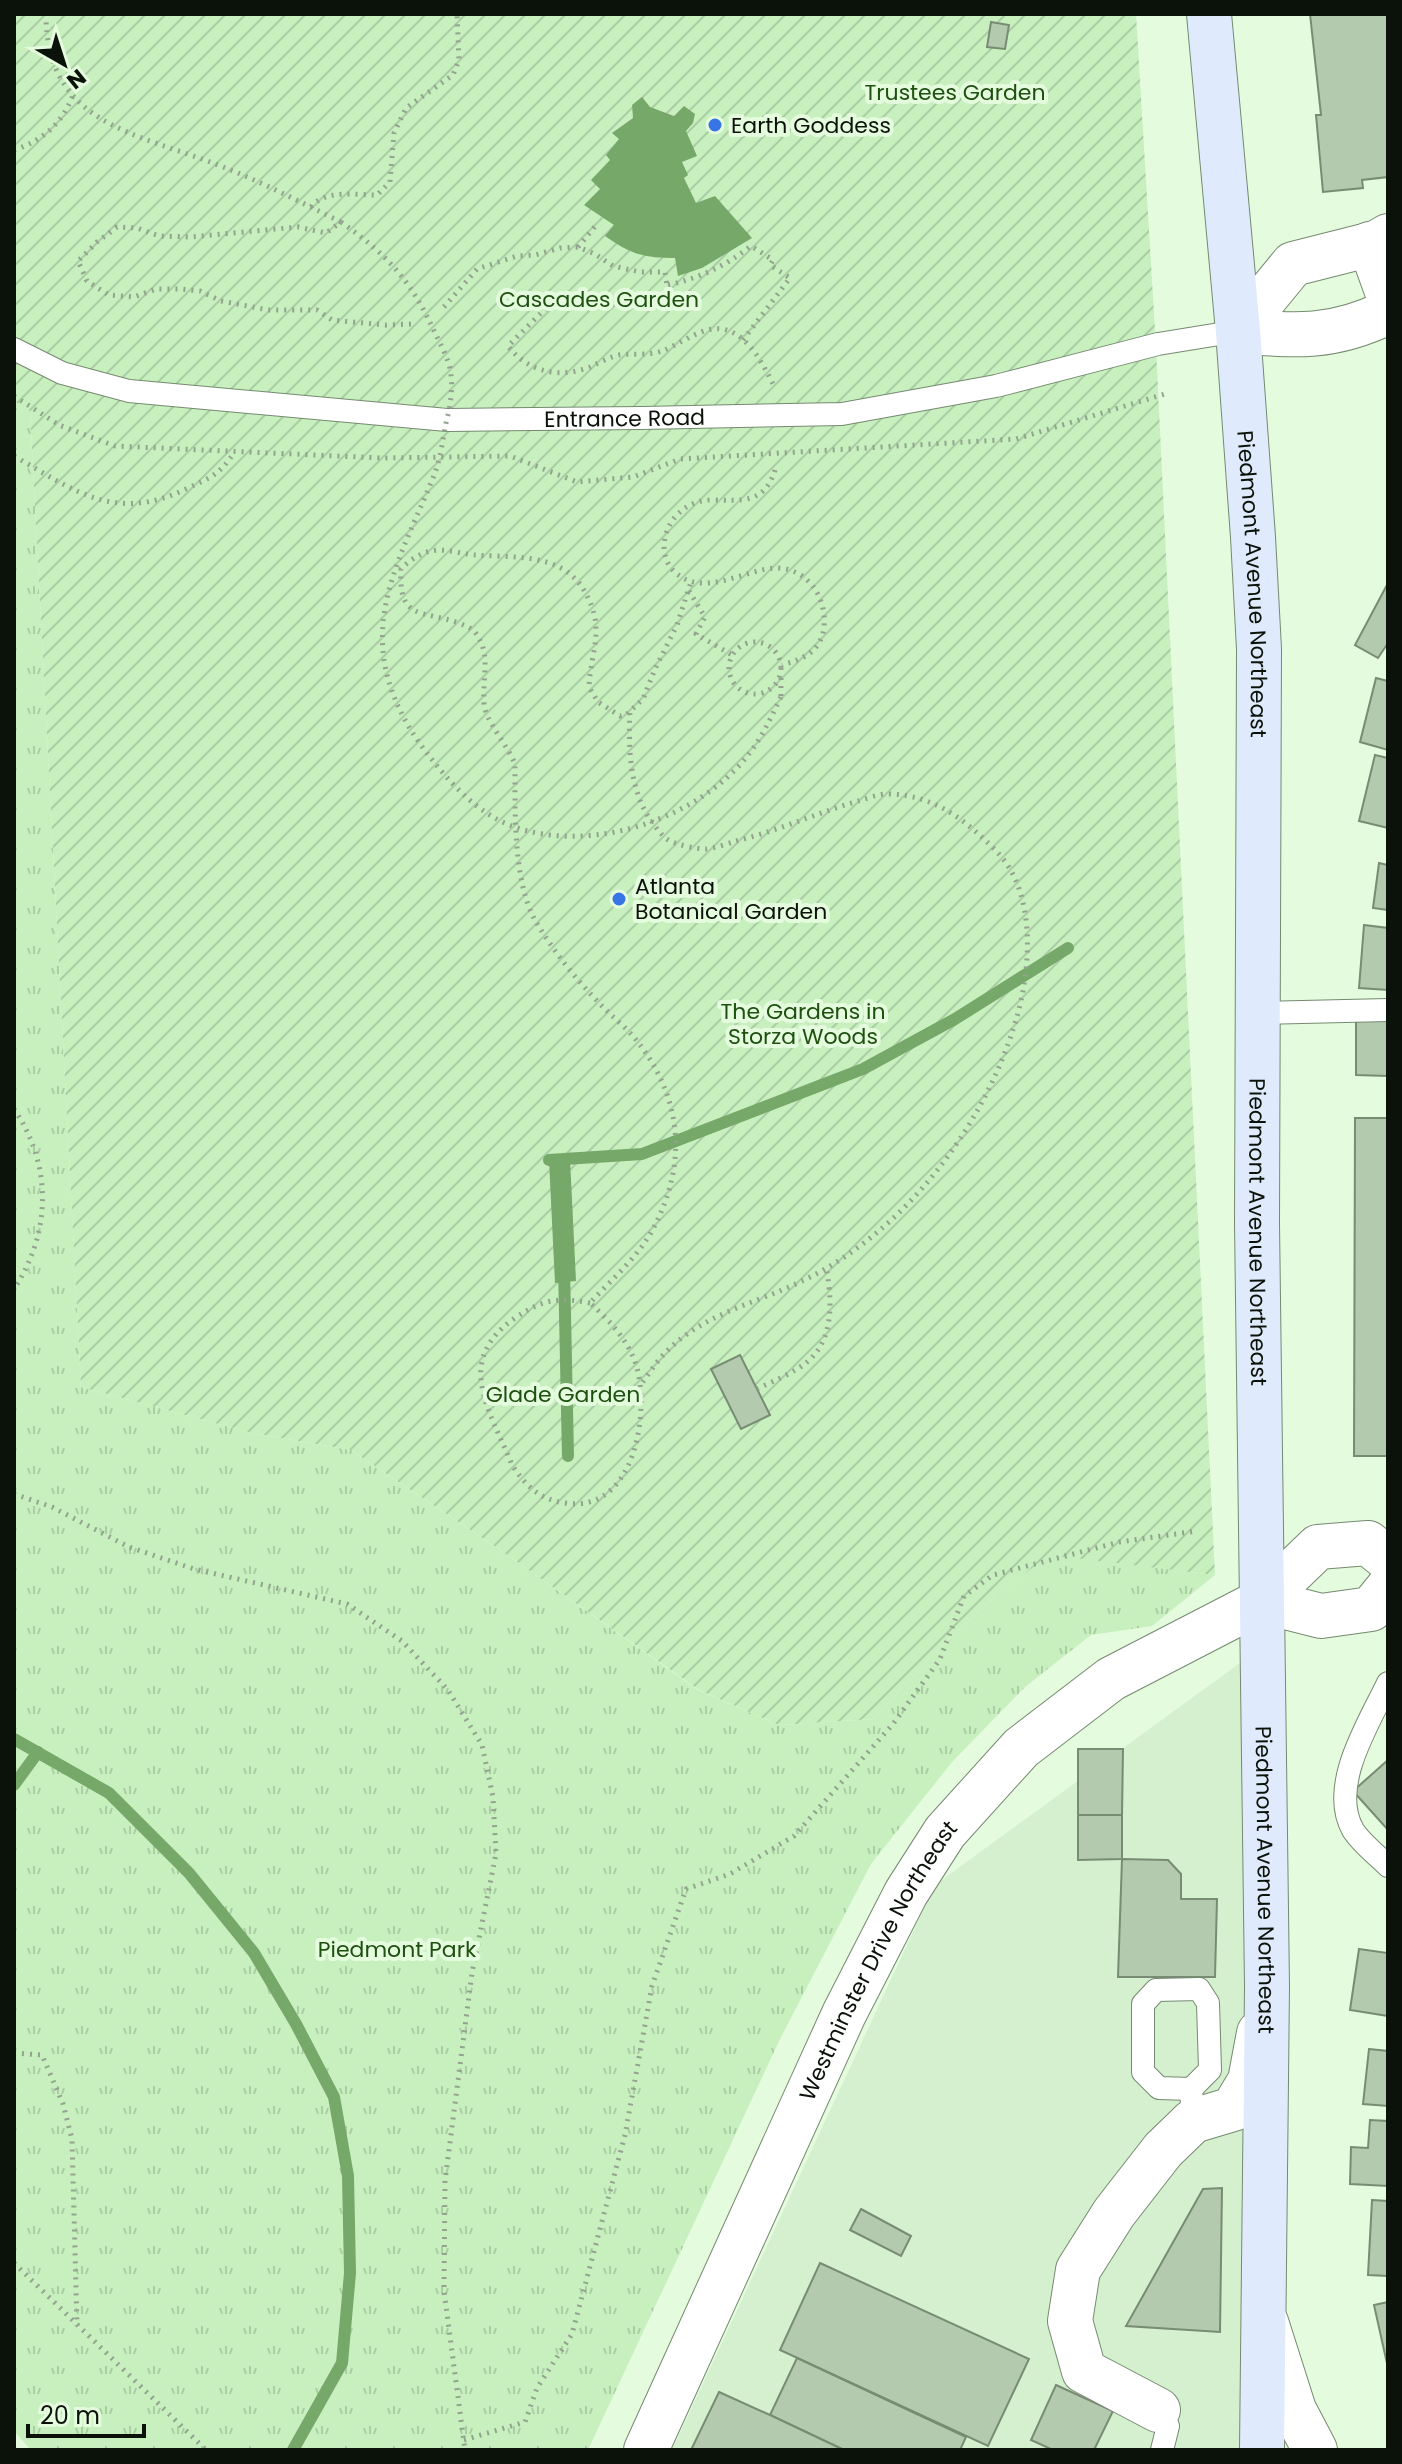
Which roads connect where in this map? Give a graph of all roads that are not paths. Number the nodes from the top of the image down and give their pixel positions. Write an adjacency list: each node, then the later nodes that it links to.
1 (1209, 14): 5 (main road, Piedmont Avenue Northeast)
2 (1379, 240): 3 (street); 5 (street)
3 (1388, 294)
4 (1388, 312): 5 (street)
5 (1238, 331): 6 (lane, Entrance Road); 8 (main road, Piedmont Avenue Northeast)
6 (14, 349)
7 (1388, 1010): 8 (lane)
8 (1258, 1013): 11 (main road, Piedmont Avenue Northeast)
9 (1388, 1559): 11 (street, Westminster Drive Northeast)
10 (1388, 1588): 11 (street)
11 (1262, 1601): 14 (main road, Piedmont Avenue Northeast); 18 (street, Westminster Drive Northeast)
12 (1388, 1683): 13 (lane)
13 (1388, 1866)
14 (1267, 1987): 15 (street); 16 (main road, Piedmont Avenue Northeast)
15 (1192, 2105): 15 (lane); 17 (street)
16 (1264, 2315): 19 (main road, Piedmont Avenue Northeast); 20 (street)
17 (1160, 2430)
18 (646, 2450)
19 (1262, 2450)
20 (1315, 2450)

